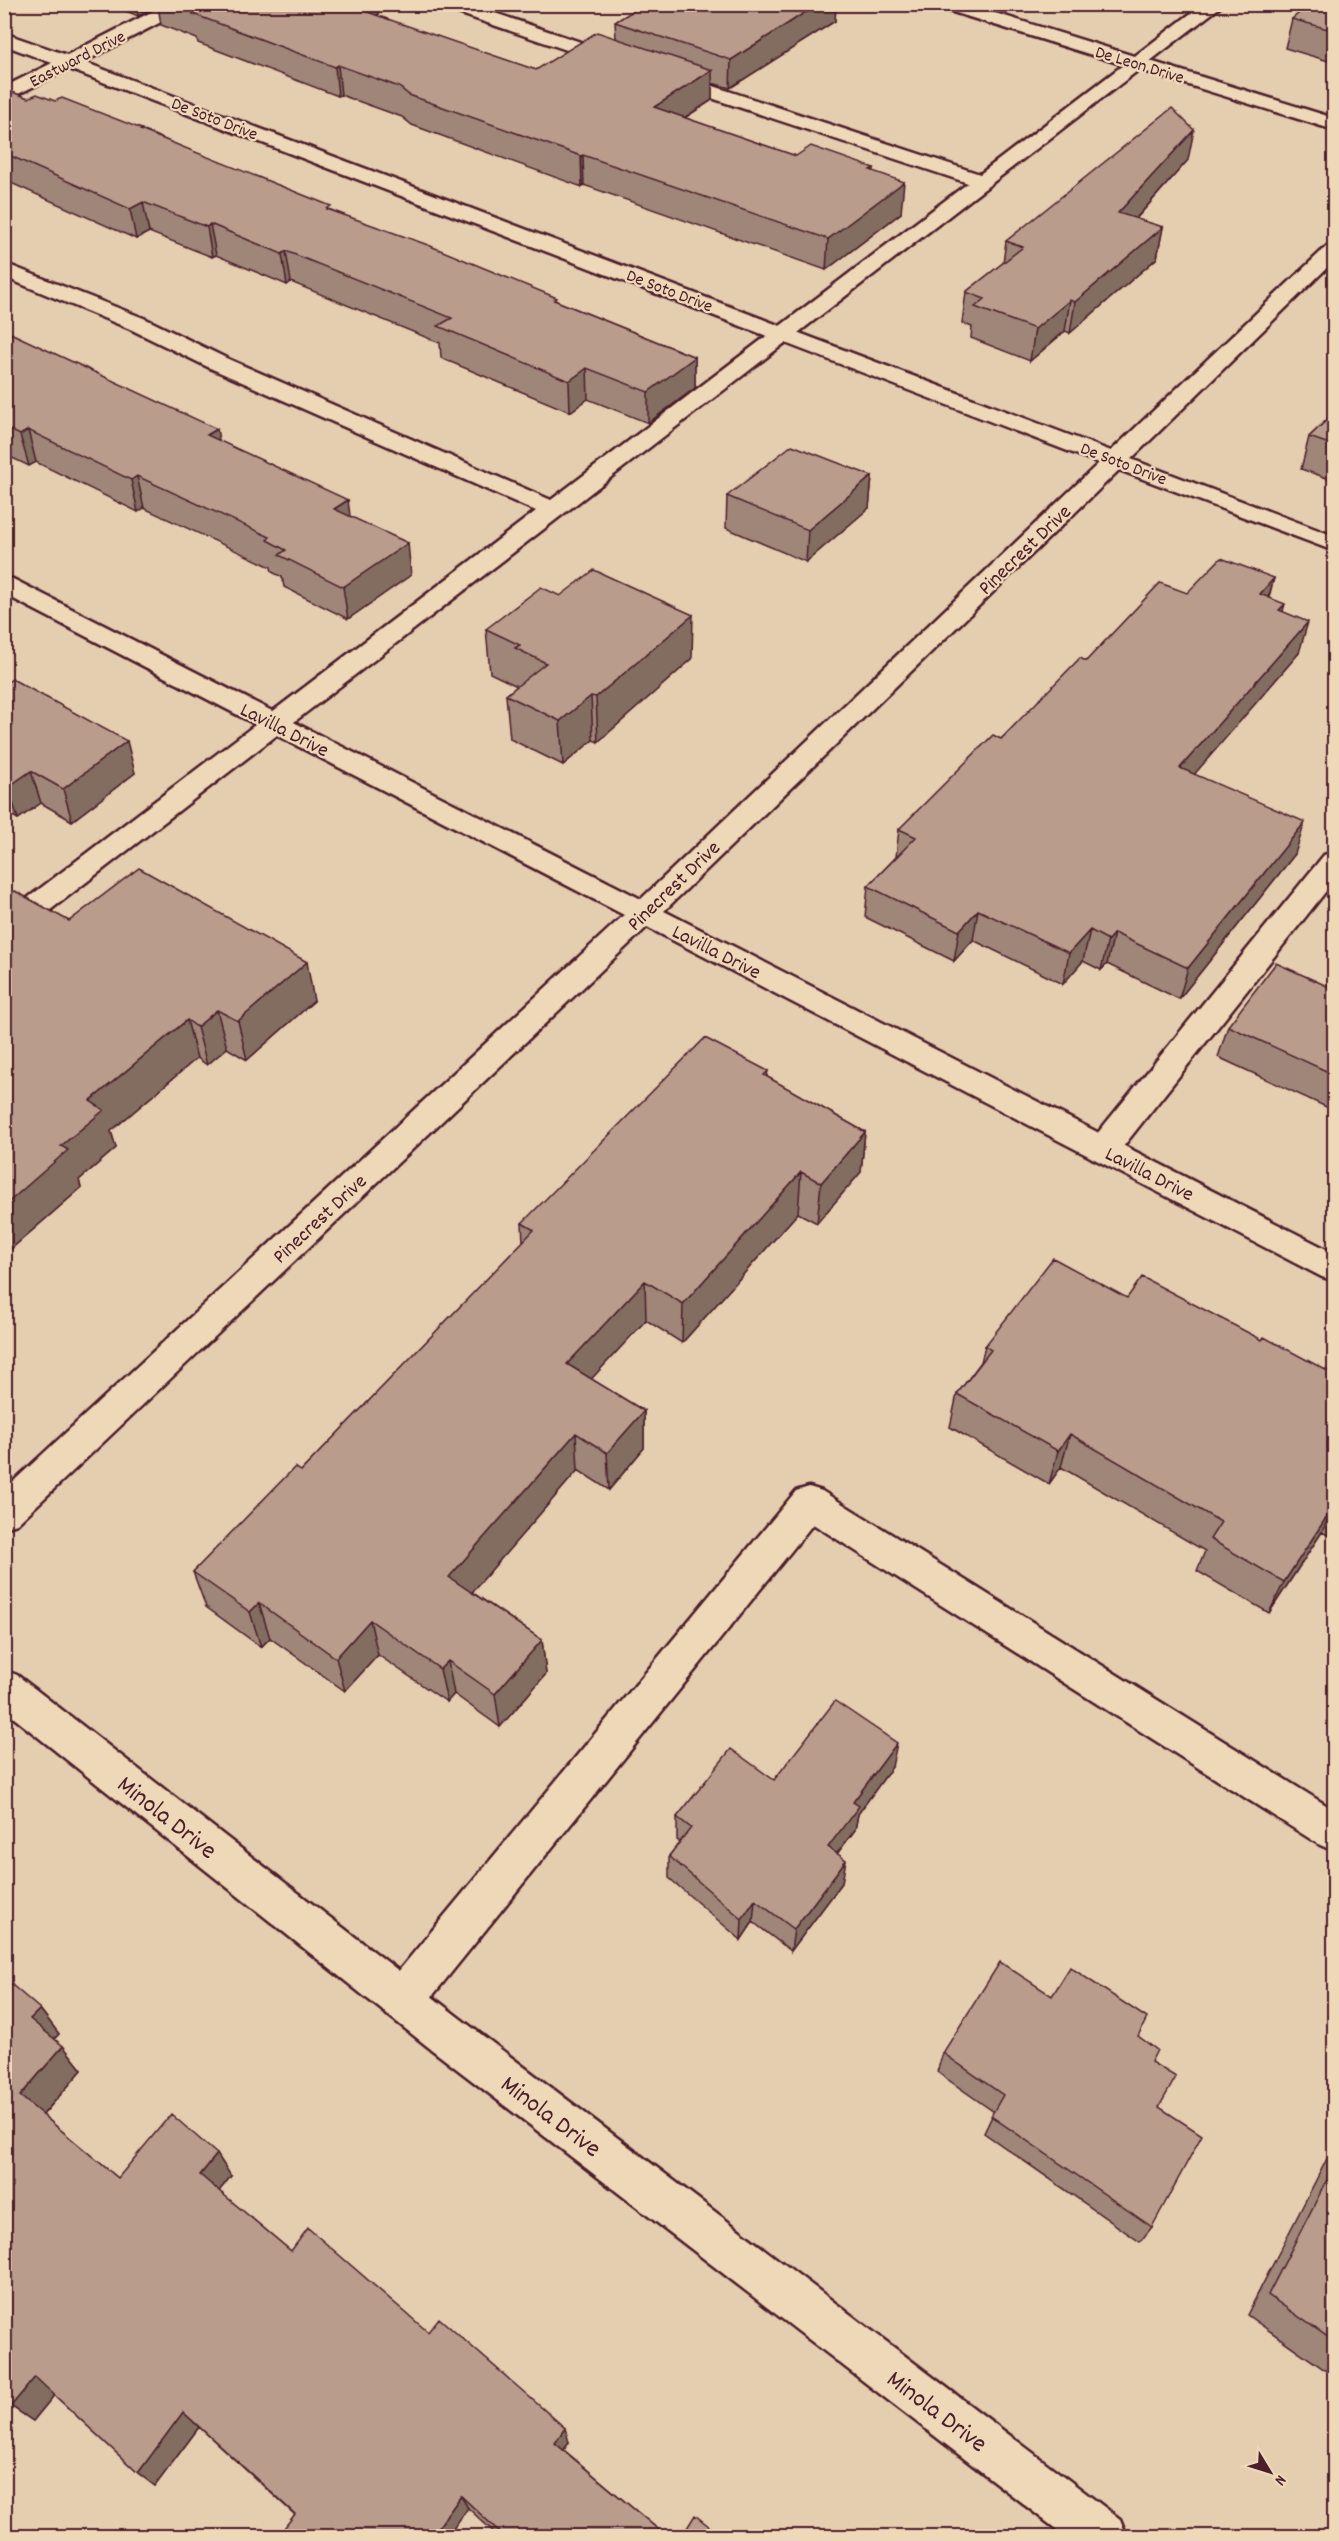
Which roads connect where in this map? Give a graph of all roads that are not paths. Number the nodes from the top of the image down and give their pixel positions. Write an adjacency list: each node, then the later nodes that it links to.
1 (182, 4): 6 (street, Eastward Drive)
2 (449, 4): 8 (street)
3 (946, 4): 7 (street, De Leon Drive)
4 (1215, 4): 7 (street)
5 (4, 38): 6 (street, De Soto Drive)
6 (68, 62): 10 (street, Eastward Drive); 15 (street, De Soto Drive)
7 (1138, 63): 11 (street, De Leon Drive); 12 (street)
8 (631, 65)
9 (654, 73): 12 (street)
10 (4, 95)
11 (1335, 124)
12 (984, 182): 15 (street)
13 (1335, 250): 16 (street, Pinecrest Drive)
14 (4, 269): 17 (street)
15 (787, 334): 16 (street, De Soto Drive); 17 (street)
16 (1117, 460): 18 (street, De Soto Drive); 22 (street, Pinecrest Drive)
17 (555, 511): 20 (street)
18 (1335, 544)
19 (4, 584): 20 (street, Lavilla Drive)
20 (276, 724): 22 (street, Lavilla Drive); 23 (street)
21 (1335, 862): 24 (street)
22 (644, 913): 24 (street, Lavilla Drive); 26 (street, Pinecrest Drive)
23 (4, 931)
24 (1103, 1149): 25 (street, Lavilla Drive)
25 (1335, 1268)
26 (4, 1513)
27 (4, 1687): 29 (street, Minola Drive)
28 (1335, 1832): 29 (street)
29 (402, 2000): 30 (street, Minola Drive)
30 (1103, 2536)

